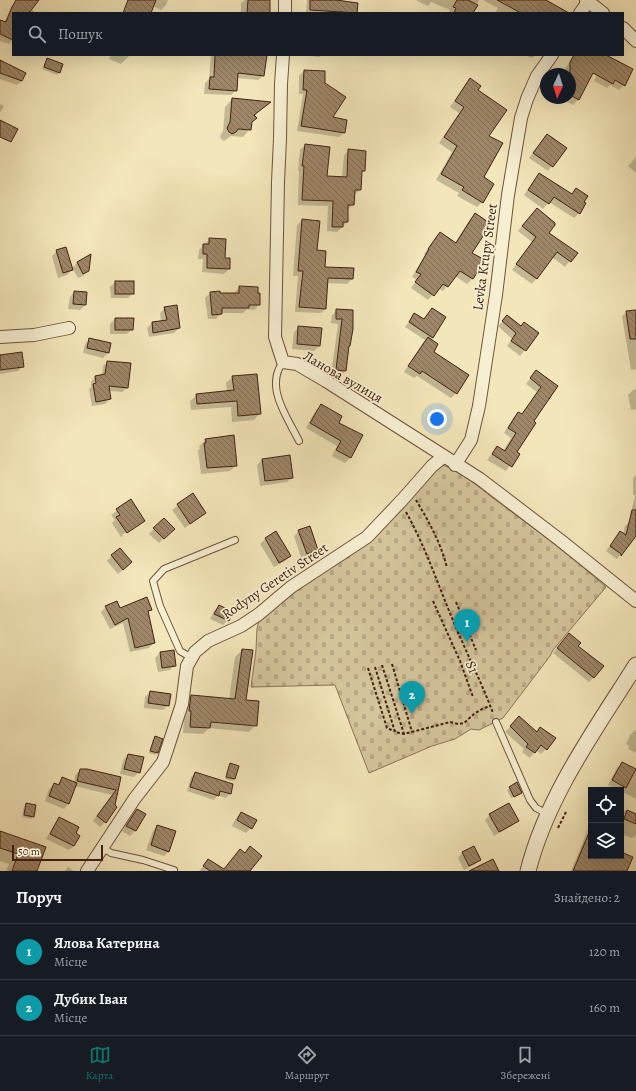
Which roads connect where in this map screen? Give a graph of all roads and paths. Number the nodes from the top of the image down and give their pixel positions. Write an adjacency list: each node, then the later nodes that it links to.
1 (285, 0): 3 (street)
2 (587, 1): 4 (street); 5 (street)
3 (285, 12)
4 (581, 12)
5 (602, 12)
6 (624, 29): 7 (street)
7 (636, 41)
8 (283, 56): 12 (street, Ланова вулиця)
9 (551, 56): 15 (street, Levka Krupy Street)
10 (69, 328): 11 (street)
11 (0, 337)
12 (283, 362): 13 (lane); 14 (street, Ланова вулиця)
13 (299, 441)
14 (443, 457): 15 (street, Ланова вулиця); 17 (street, Rodyny Geretiv Street)
15 (455, 464): 21 (street, Ланова вулиця)
16 (416, 499): 19 (path)
17 (399, 503): 24 (street, Rodyny Geretiv Street); 31 (path)
18 (235, 540): 24 (lane)
19 (447, 568)
20 (433, 601): 30 (path, S1)
21 (636, 601)
22 (456, 602): 23 (path)
23 (476, 650)
24 (192, 658): 39 (street, Rodyny Geretiv Street)
25 (392, 664): 34 (path)
26 (382, 665): 35 (path)
27 (636, 665): 37 (street)
28 (375, 667): 33 (path)
29 (368, 668): 33 (path)
30 (473, 697)
31 (490, 706): 32 (path); 34 (path)
32 (496, 722): 37 (lane)
33 (395, 732): 35 (path)
34 (412, 732): 35 (path)
35 (404, 734)
36 (568, 805): 38 (path)
37 (548, 814): 42 (street)
38 (555, 834)
39 (102, 847): 40 (lane); 41 (street, Rodyny Geretiv Street)
40 (174, 870)
41 (87, 871)
42 (528, 871)

